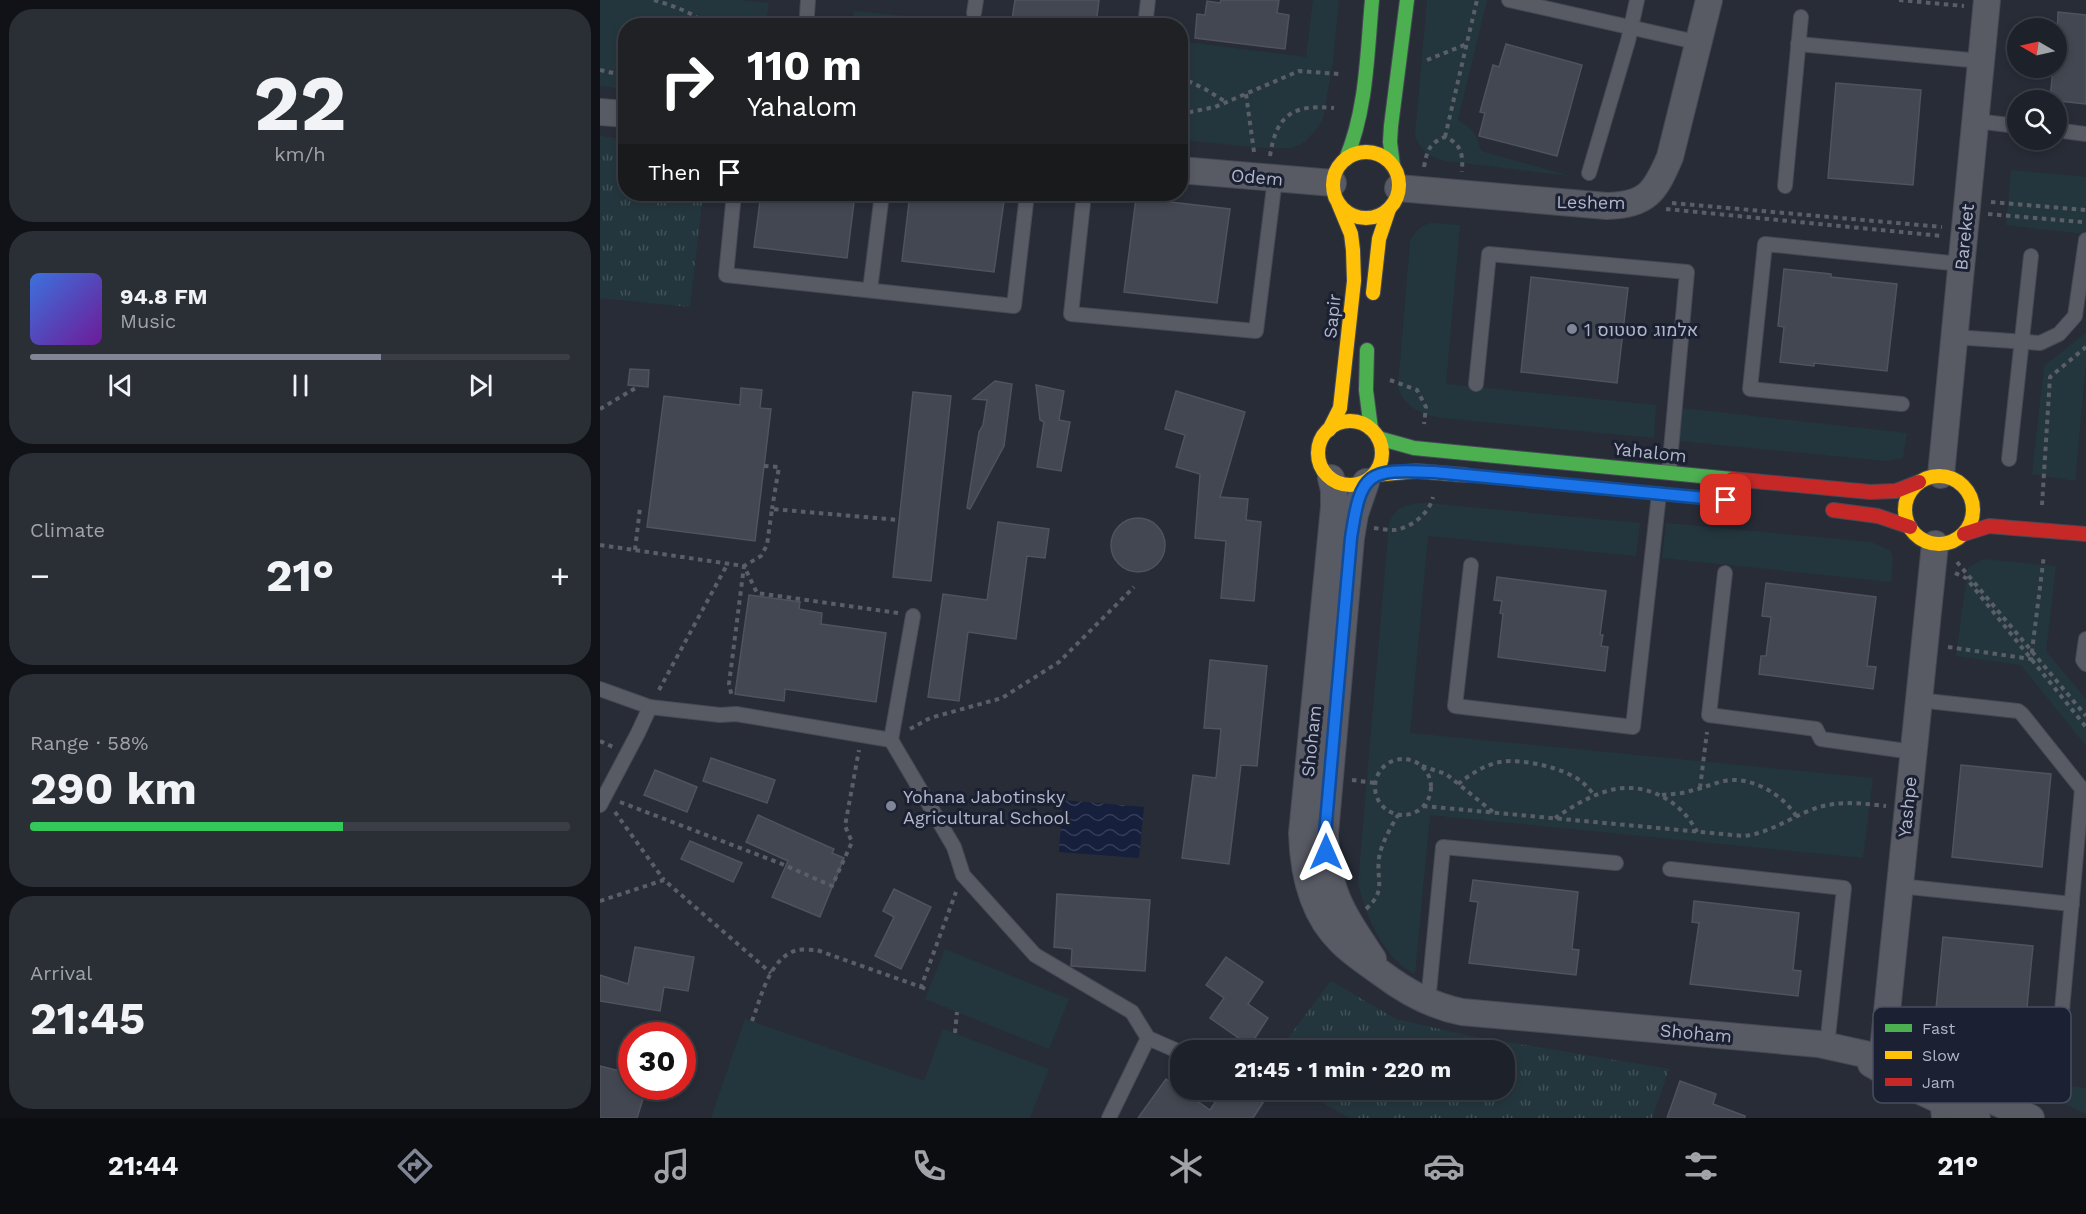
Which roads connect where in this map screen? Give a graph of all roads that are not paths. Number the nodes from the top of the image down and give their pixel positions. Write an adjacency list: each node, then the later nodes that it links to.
1 (808, 0): 9 (lane)
2 (1148, 0): 11 (lane)
3 (1372, 0): 22 (street)
4 (1407, 0): 27 (street)
5 (1509, 0): 12 (lane)
6 (1637, 0): 12 (lane)
7 (1709, 0): 13 (street, Leshem)
8 (1986, 4): 15 (street, Bareket)
9 (807, 15)
10 (1801, 17): 14 (lane)
11 (1146, 18)
12 (1631, 26): 13 (lane); 24 (lane)
13 (1700, 43): 27 (street, Leshem)
14 (1798, 44): 15 (lane); 26 (lane)
15 (1981, 61): 18 (street, Bareket)
16 (600, 112): 17 (street)
17 (618, 113)
18 (1975, 121): 19 (lane); 35 (street, Bareket)
19 (2007, 125)
20 (2067, 131): 21 (lane)
21 (2086, 134)
22 (1346, 159): 27 (street); 28 (street)
23 (1188, 171): 25 (street, Odem)
24 (1589, 174)
25 (1267, 178): 28 (street, Odem); 32 (lane)
26 (1785, 186)
27 (1400, 188): 28 (street); 37 (street)
28 (1336, 194): 43 (street, Sapir)
29 (733, 201): 36 (lane)
30 (881, 201): 36 (lane)
31 (1027, 201): 36 (lane)
32 (1083, 201)
33 (2086, 240): 40 (lane)
34 (2031, 256): 40 (lane)
35 (1961, 264): 38 (street, Bareket); 42 (lane)
36 (870, 290)
37 (1371, 306)
38 (1954, 337): 40 (lane); 50 (street, Bareket)
39 (1368, 340): 44 (street)
40 (2022, 341): 45 (lane)
41 (1476, 384): 46 (lane)
42 (1902, 404)
43 (1329, 430): 44 (street); 48 (street)
44 (1375, 433): 46 (street, Yahalom); 49 (street)
45 (2009, 459)
46 (1669, 472): 50 (street, Yahalom)
47 (1479, 477): 49 (street)
48 (1331, 478): 49 (street); 74 (street, Shoham)
49 (1370, 478): 74 (street, Shoham)
50 (1930, 478): 51 (street); 55 (street)
51 (1969, 491): 53 (street); 56 (street)
52 (1659, 494): 59 (lane)
53 (1986, 499)
54 (1825, 509): 55 (street)
55 (1910, 527): 58 (street)
56 (1964, 534): 57 (street); 58 (street)
57 (2086, 534)
58 (1936, 550): 65 (street, Yashpe)
59 (1471, 565)
60 (1725, 573): 68 (lane)
61 (913, 615): 67 (lane)
62 (2086, 639): 63 (lane)
63 (2086, 664)
64 (600, 689): 66 (lane)
65 (1918, 699): 68 (street, Yashpe); 73 (lane)
66 (650, 706): 67 (lane); 69 (lane)
67 (891, 740): 78 (lane)
68 (1913, 752): 72 (street, Yashpe)
69 (602, 801)
70 (1616, 863): 75 (lane)
71 (1670, 869): 79 (lane)
72 (1899, 886): 73 (lane); 76 (street, Yashpe)
73 (2072, 904): 77 (lane)
74 (1383, 975): 75 (street, Shoham)
75 (1428, 1002): 79 (street, Shoham)
76 (1887, 1007)
77 (2062, 1007)
78 (1148, 1038): 80 (lane); 84 (lane)
79 (1833, 1047): 81 (street, Shoham)
80 (1170, 1048)
81 (1873, 1061)
82 (1996, 1103): 86 (street, Shoham)
83 (1938, 1108): 85 (street, Shoham)
84 (1109, 1118)
85 (1977, 1118)
86 (2031, 1118)

